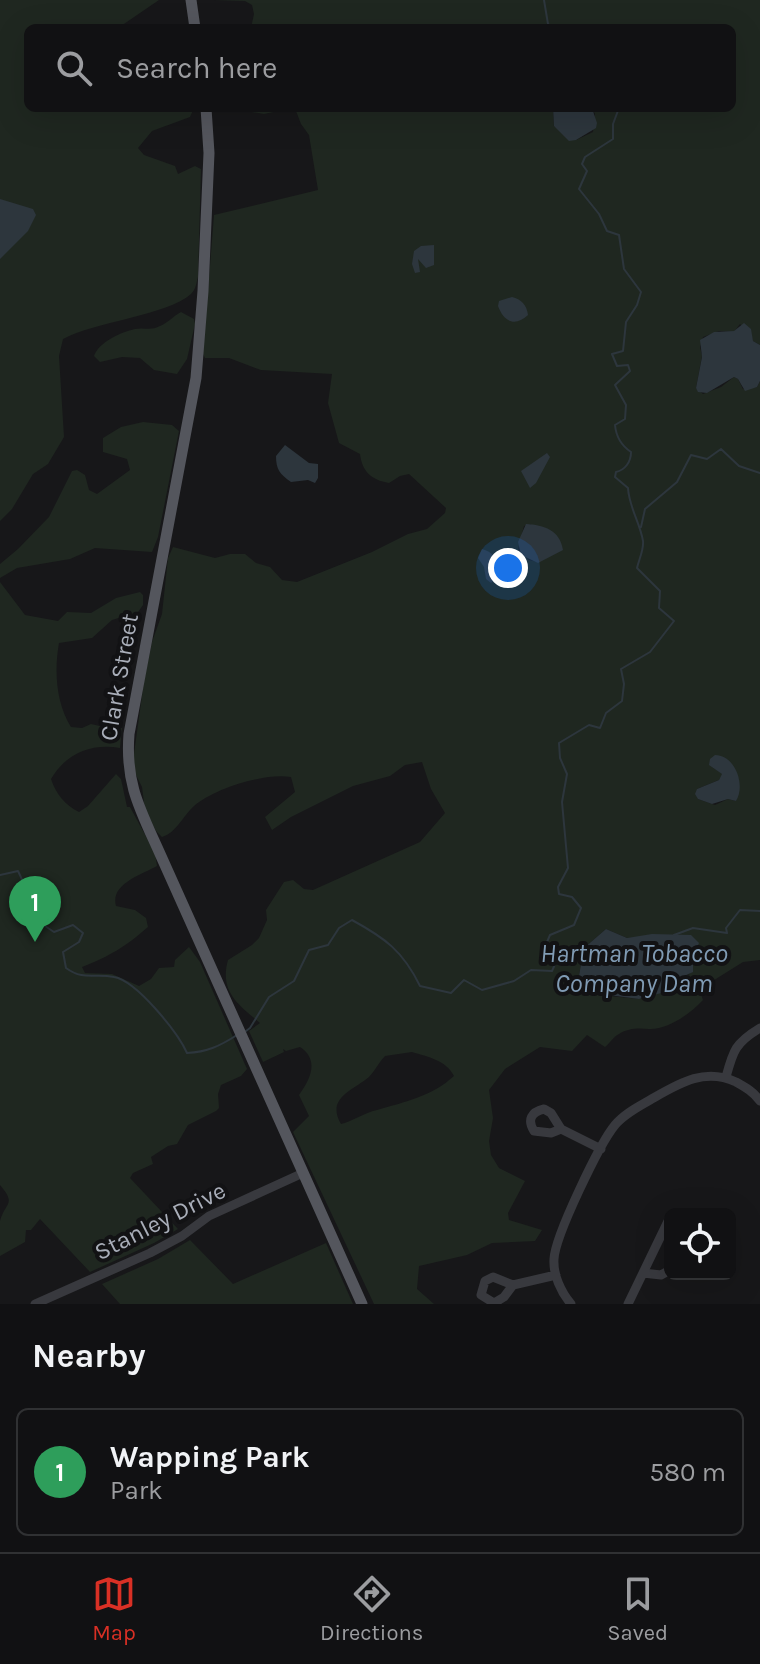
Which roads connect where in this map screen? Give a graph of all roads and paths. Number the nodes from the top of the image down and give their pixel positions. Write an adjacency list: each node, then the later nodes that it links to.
1 (191, 0): 2 (main road)
2 (194, 24)
3 (206, 112): 9 (main road, Clark Street)
4 (760, 1028): 5 (street)
5 (726, 1077): 6 (street); 8 (street)
6 (760, 1101)
7 (561, 1129): 8 (street)
8 (601, 1149): 13 (street)
9 (303, 1173): 15 (street, Stanley Drive); 16 (main road, Clark Street)
10 (664, 1229): 11 (street)
11 (643, 1273): 12 (street); 18 (street)
12 (664, 1273)
13 (556, 1275): 14 (street); 17 (street)
14 (513, 1285)
15 (35, 1304)
16 (362, 1304)
17 (571, 1304)
18 (628, 1304)

